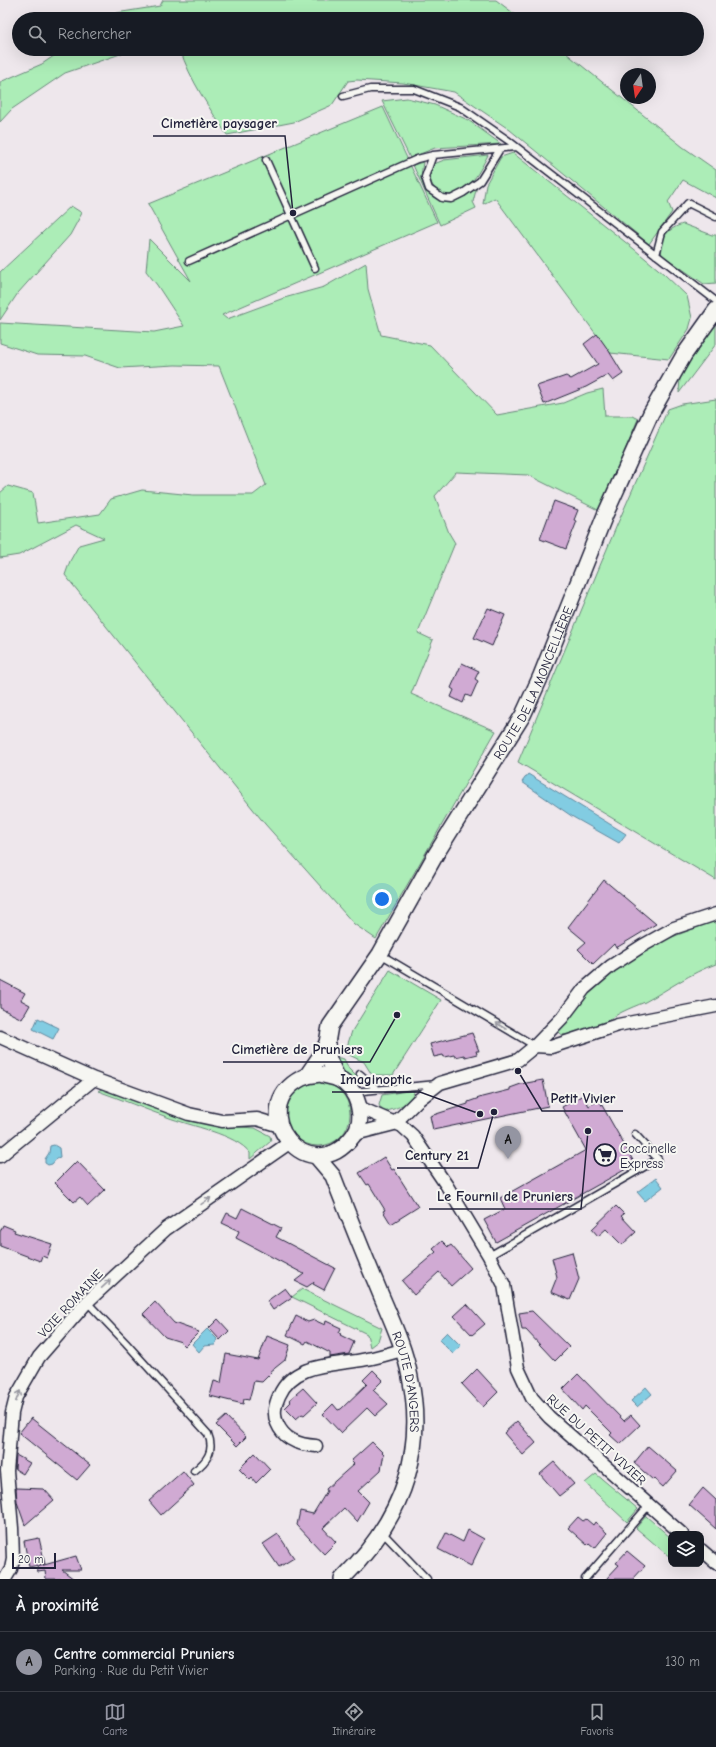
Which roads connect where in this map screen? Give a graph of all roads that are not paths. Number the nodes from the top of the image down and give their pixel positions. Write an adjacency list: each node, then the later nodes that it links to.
1 (343, 96): 2 (lane)
2 (516, 147): 3 (lane); 8 (lane)
3 (500, 149): 4 (lane); 4 (lane)
4 (433, 155): 6 (lane)
5 (266, 160): 6 (lane)
6 (291, 215): 9 (lane); 10 (lane)
7 (716, 217): 8 (lane)
8 (656, 254): 11 (lane)
9 (189, 261)
10 (314, 268)
11 (716, 301)
12 (716, 310): 14 (street, ROUTE DE LA MONCELLIÈRE)
13 (716, 914): 18 (street)
14 (380, 954): 17 (street, ROUTE DE LA MONCELLIÈRE); 18 (lane, one-way to 14)
15 (716, 1006): 18 (street)
16 (0, 1037): 21 (street)
17 (327, 1043): 20 (street, ROUTE DE LA MONCELLIÈRE); 22 (street, ROUTE DE LA MONCELLIÈRE)
18 (535, 1046): 23 (street)
19 (360, 1074): 24 (lane)
20 (306, 1077): 22 (street); 26 (street)
21 (94, 1079): 28 (street); 35 (street)
22 (338, 1079): 25 (street)
23 (440, 1083): 24 (lane); 29 (street)
24 (377, 1089): 25 (lane)
25 (352, 1092): 27 (street)
26 (280, 1107): 28 (street); 30 (street)
27 (361, 1108): 29 (street, RUE DU PETIT VIVIER); 31 (street)
28 (257, 1119): 30 (street)
29 (394, 1124): 31 (street); 38 (street, RUE DU PETIT VIVIER)
30 (280, 1126): 33 (street)
31 (355, 1134): 34 (street)
32 (635, 1134): 38 (lane)
33 (289, 1142): 36 (street); 39 (street, VOIE ROMAINE, one-way to 33)
34 (340, 1149): 36 (street); 37 (street)
35 (0, 1156)
36 (316, 1156): 37 (street, ROUTE D'ANGERS)
37 (334, 1176): 40 (street, ROUTE D'ANGERS)
38 (489, 1256): 43 (street, RUE DU PETIT VIVIER)
39 (87, 1302): 42 (lane); 48 (street, VOIE ROMAINE, one-way to 39)
40 (402, 1350): 41 (street); 45 (street, ROUTE D'ANGERS)
41 (316, 1446)
42 (194, 1471)
43 (649, 1505): 44 (street, RUE DU PETIT VIVIER); 51 (lane)
44 (679, 1531)
45 (382, 1532): 49 (street, ROUTE D'ANGERS); 50 (lane)
46 (704, 1553): 47 (street)
47 (716, 1563)
48 (5, 1579)
49 (342, 1579)
50 (427, 1579)
51 (585, 1579)

